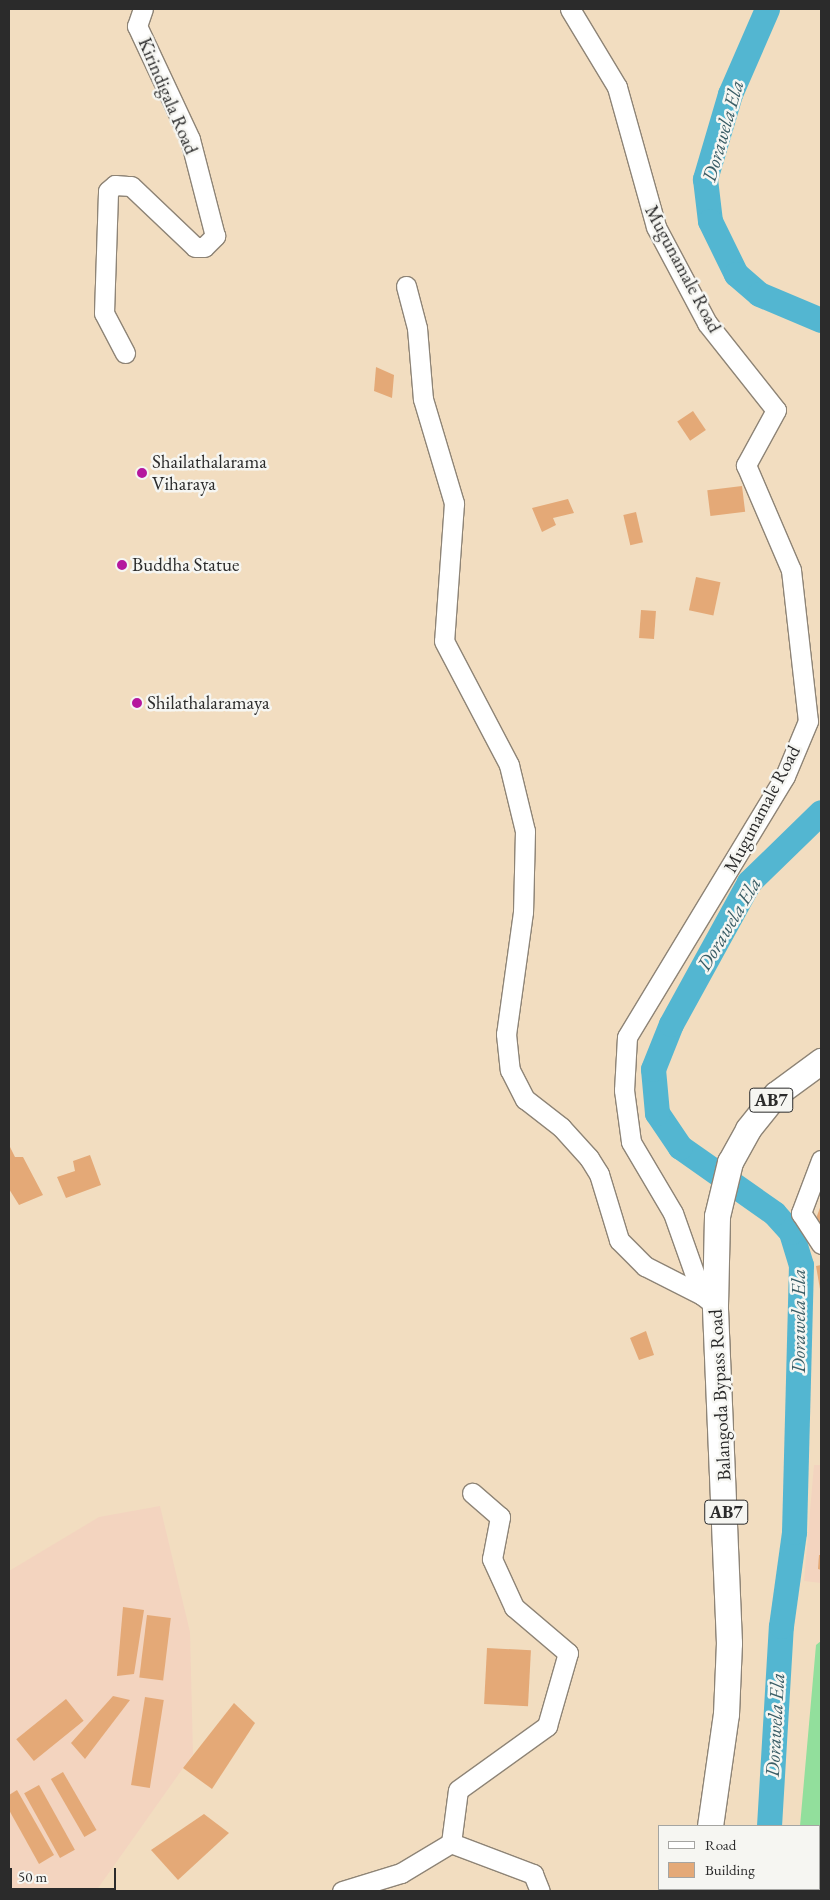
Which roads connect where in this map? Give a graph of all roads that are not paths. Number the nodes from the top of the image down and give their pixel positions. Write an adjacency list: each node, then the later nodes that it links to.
1 (143, 9): 4 (street, Kirindigala Road)
2 (570, 9): 11 (street, Mugunamale Road)
3 (406, 286): 11 (street)
4 (126, 353)
5 (821, 1061): 7 (main road, Balangoda Bypass Road / AB7)
6 (821, 1078): 7 (main road, Balangoda Bypass Road / AB7)
7 (742, 1154): 9 (main road, Balangoda Bypass Road / AB7)
8 (821, 1160): 10 (street)
9 (727, 1200): 11 (main road, Balangoda Bypass Road / AB7); 14 (main road, Balangoda Bypass Road / AB7)
10 (821, 1244)
11 (708, 1300): 13 (main road, Balangoda Bypass Road / AB7)
12 (472, 1493): 15 (street)
13 (710, 1825)
14 (725, 1825)
15 (451, 1843): 16 (street); 18 (street)
16 (401, 1882): 17 (street)
17 (342, 1891)
18 (540, 1891)

